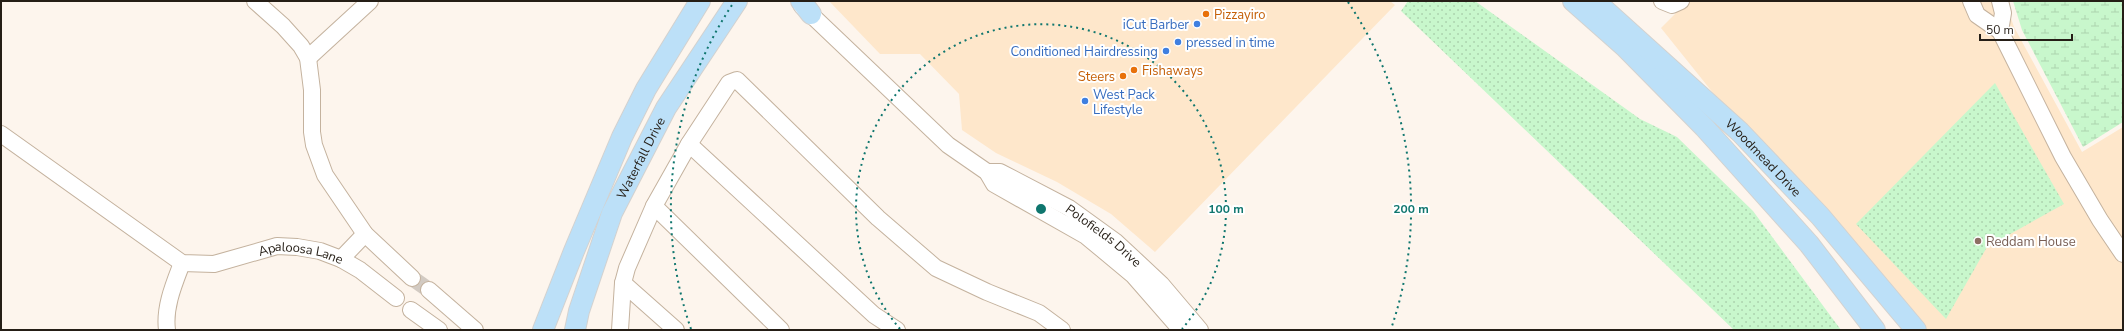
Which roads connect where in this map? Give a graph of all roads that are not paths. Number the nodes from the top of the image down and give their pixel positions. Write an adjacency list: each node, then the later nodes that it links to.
1 (255, 1): 15 (street)
2 (370, 1): 15 (street)
3 (700, 1): 34 (main road, Waterfall Drive)
4 (722, 1): 16 (main road)
5 (736, 1): 16 (main road, Waterfall Drive)
6 (797, 1): 13 (street, Polofields Drive)
7 (1573, 1): 43 (main road, Woodmead Drive)
8 (1595, 1): 44 (main road, Woodmead Drive)
9 (1662, 1): 10 (street)
10 (1681, 1)
11 (1971, 1): 14 (street)
12 (2000, 1): 14 (street)
13 (806, 8): 19 (street, Polofields Drive)
14 (2000, 31): 22 (street)
15 (308, 58): 21 (street)
16 (666, 108): 35 (main road, Waterfall Drive)
17 (1, 134): 24 (street)
18 (689, 144): 20 (street); 39 (street); 40 (street)
19 (987, 172): 41 (street, Polofields Drive); 42 (street, Polofields Drive)
20 (654, 206): 26 (street); 38 (street)
21 (365, 234): 23 (street, Apaloosa Lane); 25 (street)
22 (2123, 254)
23 (341, 259): 24 (street, Apaloosa Lane); 28 (street)
24 (182, 263): 32 (street)
25 (412, 278)
26 (623, 284): 36 (street); 37 (street)
27 (429, 290): 29 (street)
28 (396, 298)
29 (451, 308): 31 (street); 33 (street)
30 (411, 310): 31 (street)
31 (437, 329)
32 (167, 330)
33 (475, 330)
34 (543, 330)
35 (575, 330)
36 (620, 330)
37 (676, 330)
38 (781, 330)
39 (897, 330)
40 (1062, 330)
41 (1181, 330)
42 (1200, 330)
43 (1875, 330)
44 (1916, 330)

